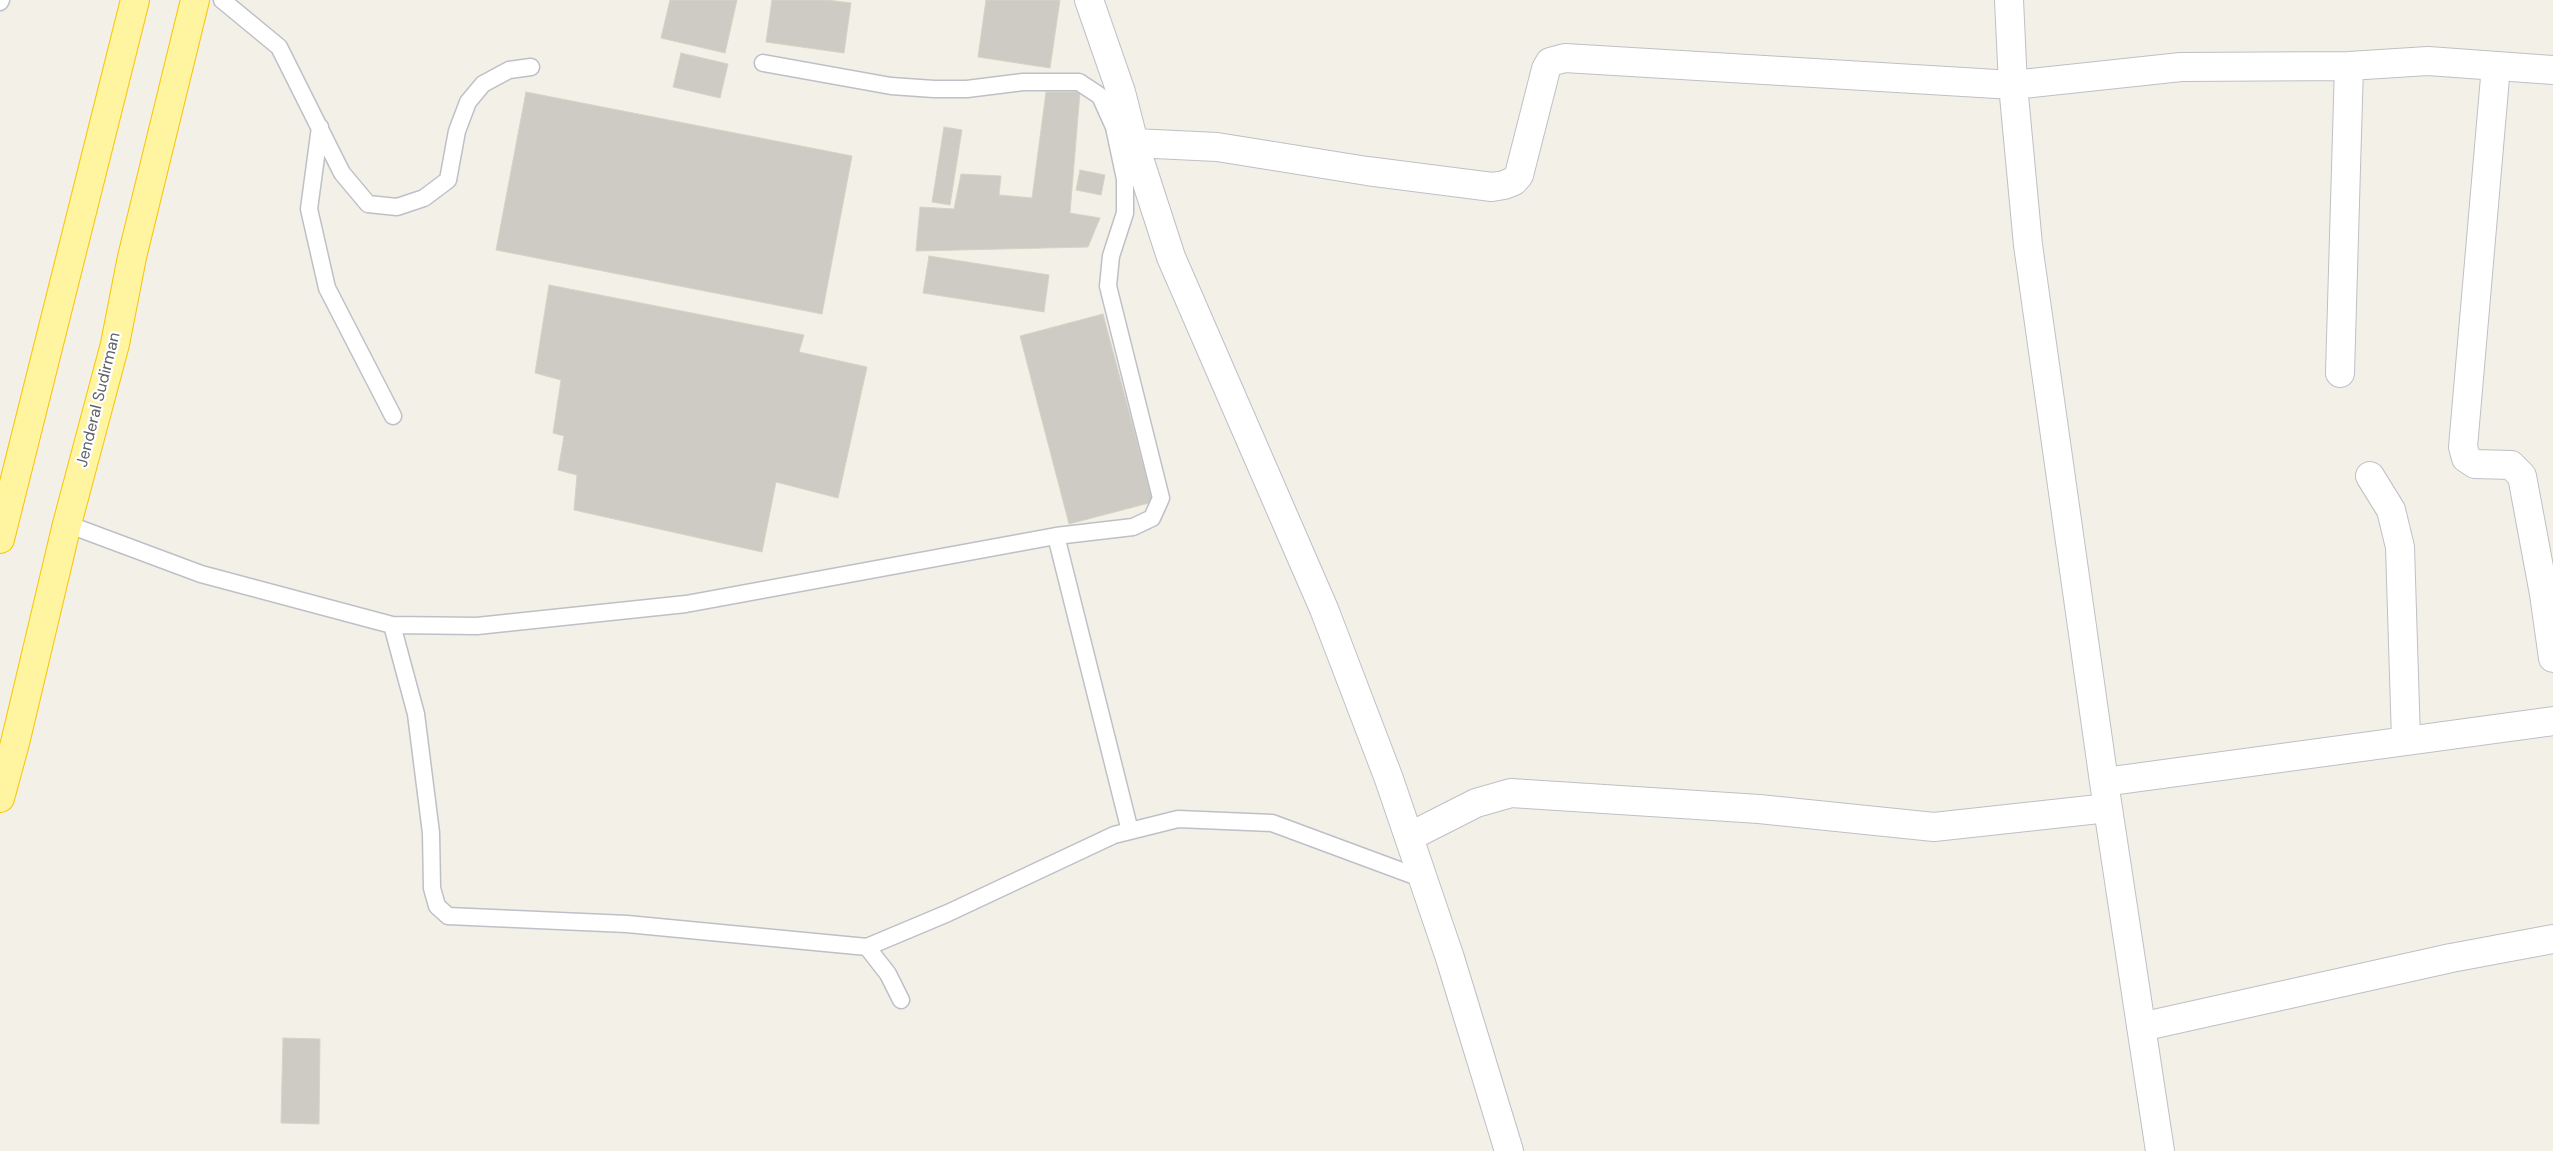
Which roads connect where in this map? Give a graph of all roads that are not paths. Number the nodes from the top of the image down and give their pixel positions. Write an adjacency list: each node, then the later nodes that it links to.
1 (135, 0): 19 (highway)
2 (195, 0): 17 (highway, Jenderal Sudirman)
3 (222, 0): 12 (lane)
4 (1089, 0): 13 (street)
5 (2009, 0): 11 (street)
6 (763, 63): 18 (lane)
7 (2349, 66): 8 (street); 11 (street); 14 (street)
8 (2496, 66): 10 (street); 20 (street)
9 (531, 67): 12 (lane)
10 (2553, 70)
11 (2013, 84): 13 (street); 25 (street)
12 (320, 126): 15 (lane)
13 (1134, 143): 28 (street)
14 (2340, 373)
15 (393, 416)
16 (2370, 476): 24 (street)
17 (67, 524): 21 (lane); 26 (highway, Jenderal Sudirman)
18 (1056, 536): 21 (lane); 27 (lane)
19 (0, 539)
20 (2549, 593): 22 (street)
21 (392, 624): 31 (lane)
22 (2553, 658)
23 (2553, 721): 24 (street)
24 (2406, 740): 25 (street)
25 (2106, 795): 28 (street); 33 (street)
26 (0, 798)
27 (1130, 831): 29 (lane); 31 (lane)
28 (1409, 837): 29 (street)
29 (1423, 879): 34 (street)
30 (2553, 939): 33 (street)
31 (867, 947): 32 (lane)
32 (900, 1000)
33 (2141, 1027): 35 (street)
34 (1509, 1151)
35 (2160, 1151)

